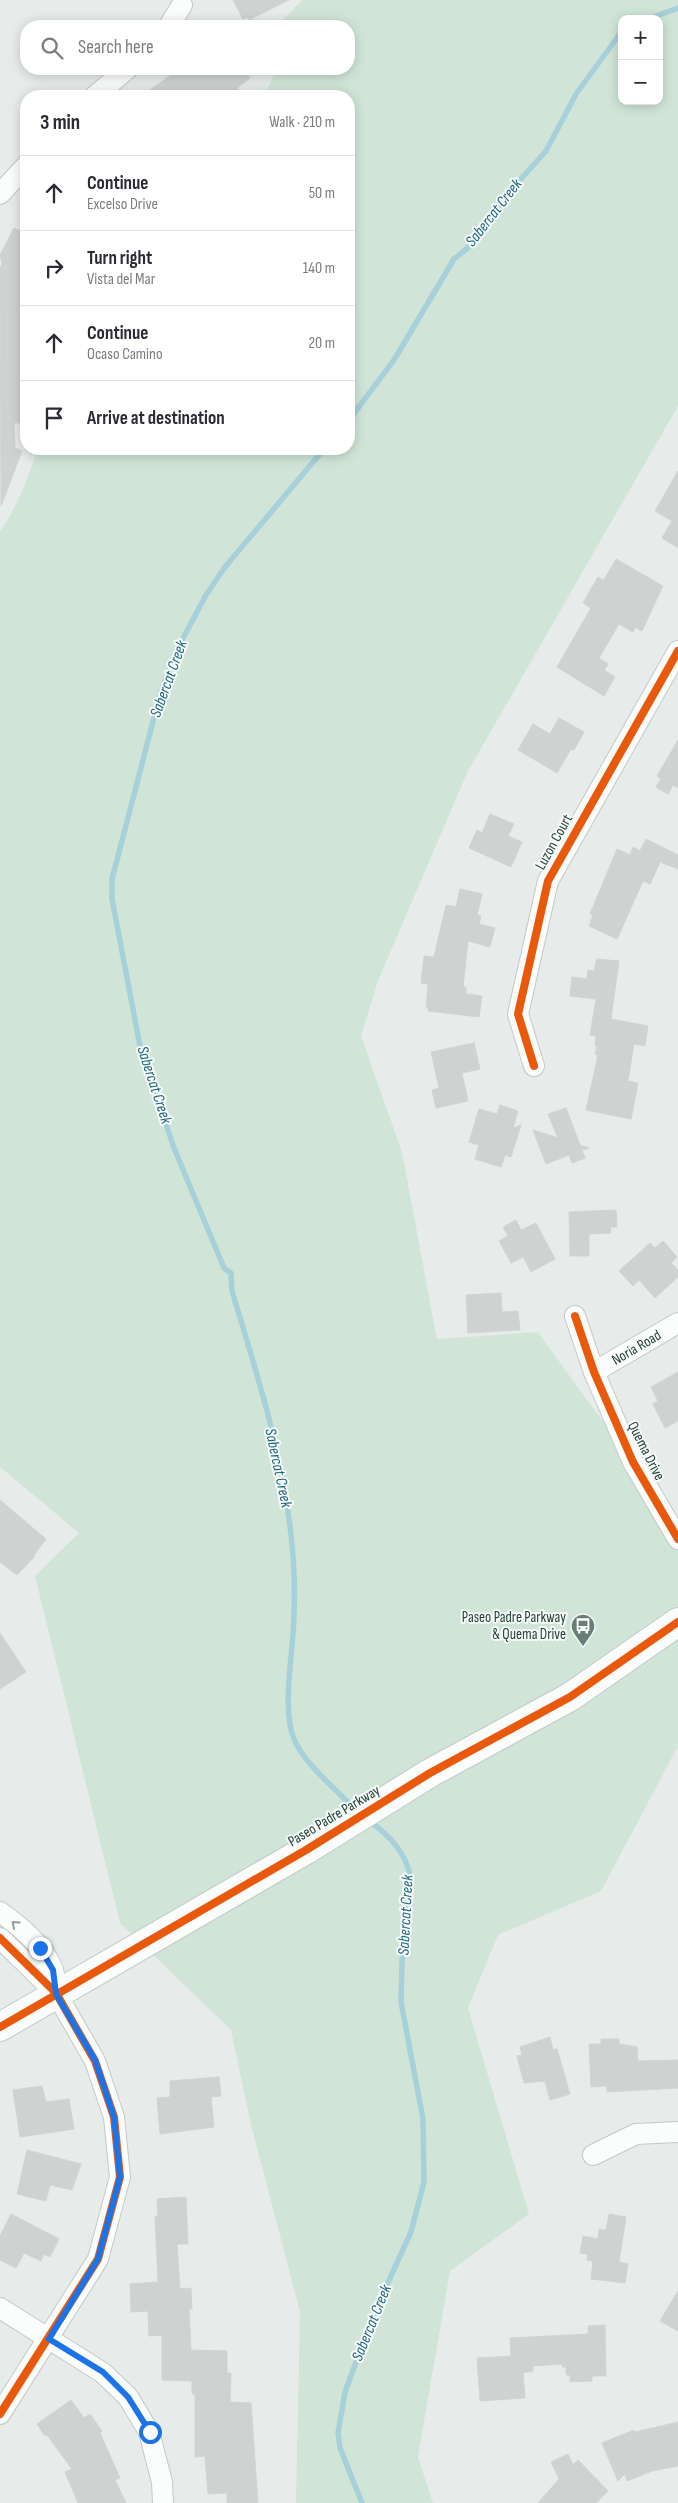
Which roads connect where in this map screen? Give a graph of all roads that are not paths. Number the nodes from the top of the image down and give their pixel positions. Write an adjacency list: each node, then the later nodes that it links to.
1 (182, 5): 2 (street)
2 (173, 20)
3 (120, 75): 4 (street)
4 (102, 90)
5 (20, 172): 6 (street)
6 (0, 194)
7 (678, 650): 8 (street, Luzon Court)
8 (534, 1066)
9 (575, 1316): 11 (street, Quema Drive)
10 (678, 1324): 11 (street, Noria Road)
11 (594, 1372): 12 (street, Quema Drive)
12 (678, 1539)
13 (678, 1622): 16 (main road, Paseo Padre Parkway)
14 (0, 1912): 16 (street, one-way to 14)
15 (0, 1938): 16 (street)
16 (56, 1994): 17 (main road, Paseo Padre Parkway); 21 (street)
17 (0, 2027)
18 (678, 2132): 19 (street)
19 (593, 2155)
20 (0, 2308): 21 (street)
21 (49, 2339): 22 (street); 23 (street)
22 (0, 2414)
23 (163, 2503)

